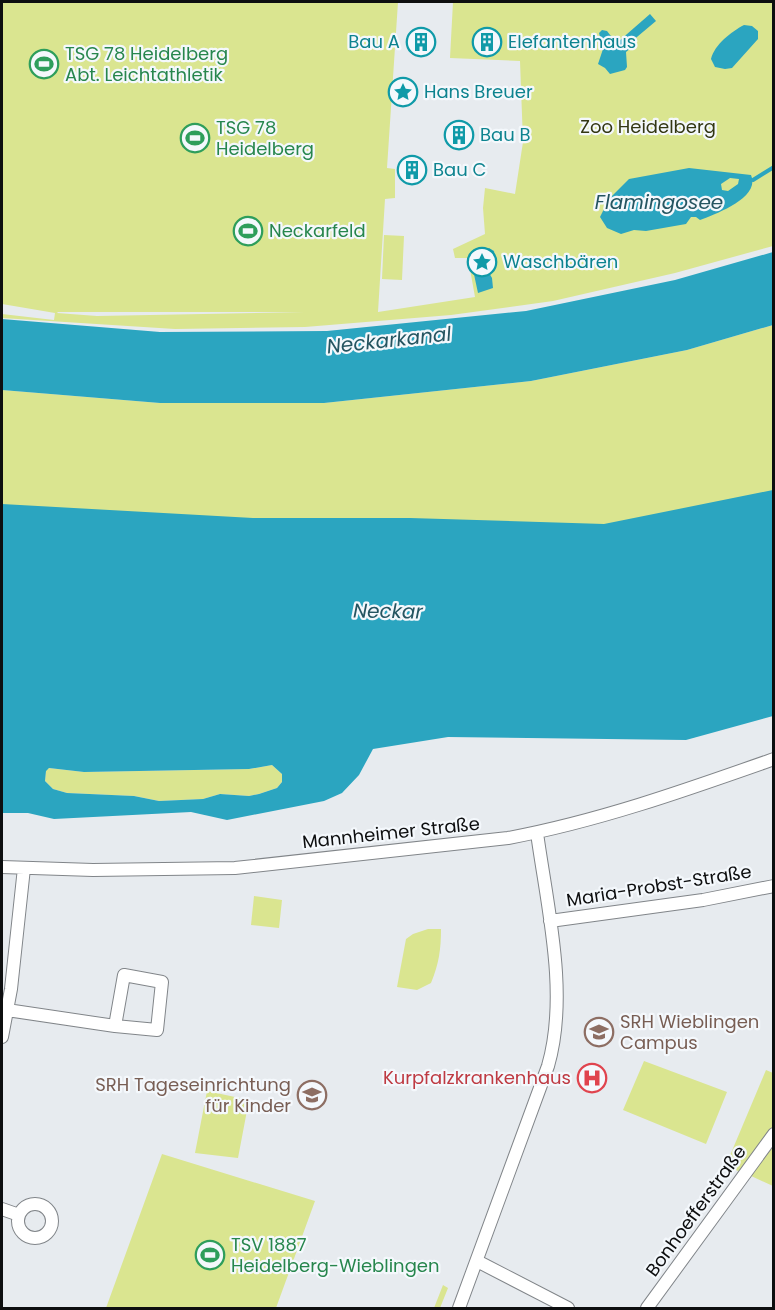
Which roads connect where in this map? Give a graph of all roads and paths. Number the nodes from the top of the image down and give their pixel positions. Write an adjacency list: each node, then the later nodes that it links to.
1 (774, 759): 2 (street, Mannheimer Straße)
2 (537, 833): 4 (street, Mannheimer Straße); 6 (street)
3 (2, 867): 4 (street, Mannheimer Straße)
4 (24, 868): 7 (street)
5 (774, 886): 6 (street, Maria-Probst-Straße)
6 (550, 921): 14 (street)
7 (8, 957): 8 (street)
8 (7, 1011): 9 (street); 10 (street)
9 (115, 1026): 9 (street)
10 (2, 1037)
11 (774, 1134): 17 (street, Bonhoefferstraße)
12 (2, 1209): 13 (street)
13 (19, 1215)
14 (477, 1261): 15 (street); 16 (street)
15 (459, 1308)
16 (568, 1308)
17 (647, 1308)

